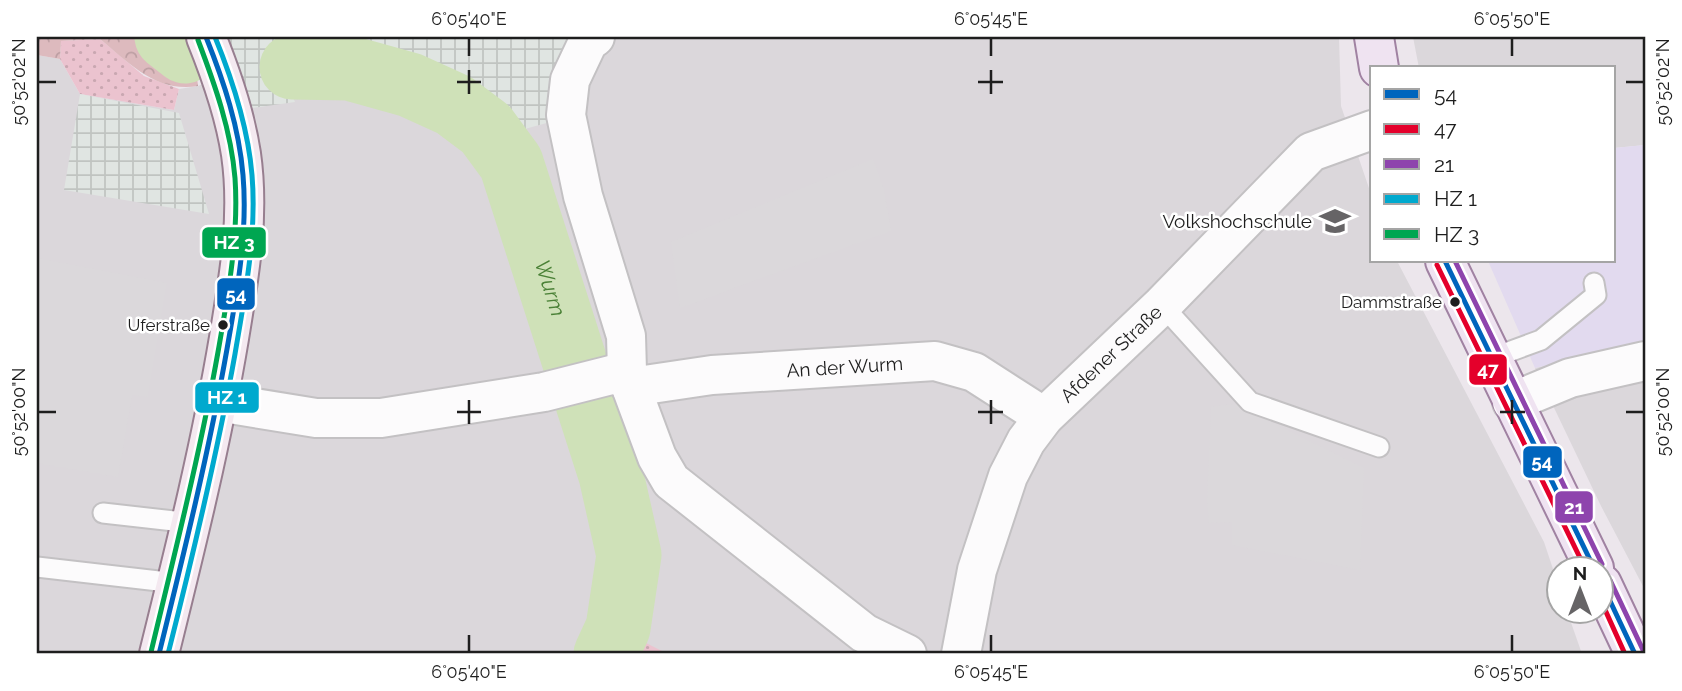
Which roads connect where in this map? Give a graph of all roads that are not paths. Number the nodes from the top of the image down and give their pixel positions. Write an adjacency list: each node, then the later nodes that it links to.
1 (206, 37): 13 (street)
2 (595, 37): 11 (street)
3 (1374, 37): 4 (main road)
4 (1379, 66)
5 (1370, 131): 8 (street, Afdener Straße)
6 (1445, 262): 9 (main road)
7 (1594, 283): 9 (lane)
8 (1162, 305): 14 (street, Afdener Straße); 15 (lane)
9 (1492, 358): 12 (main road)
10 (1645, 361): 12 (street)
11 (620, 379): 13 (street, An der Wurm); 14 (street, An der Wurm); 23 (street)
12 (1512, 401): 18 (main road)
13 (218, 402): 17 (street)
14 (1044, 417): 24 (street, Afdener Straße)
15 (1378, 447)
16 (103, 513): 17 (lane)
17 (192, 523): 20 (street)
18 (1587, 554)
19 (37, 567): 20 (lane)
20 (176, 583): 22 (street)
21 (1616, 614): 25 (main road)
22 (159, 654)
23 (907, 654)
24 (961, 654)
25 (1636, 654)

